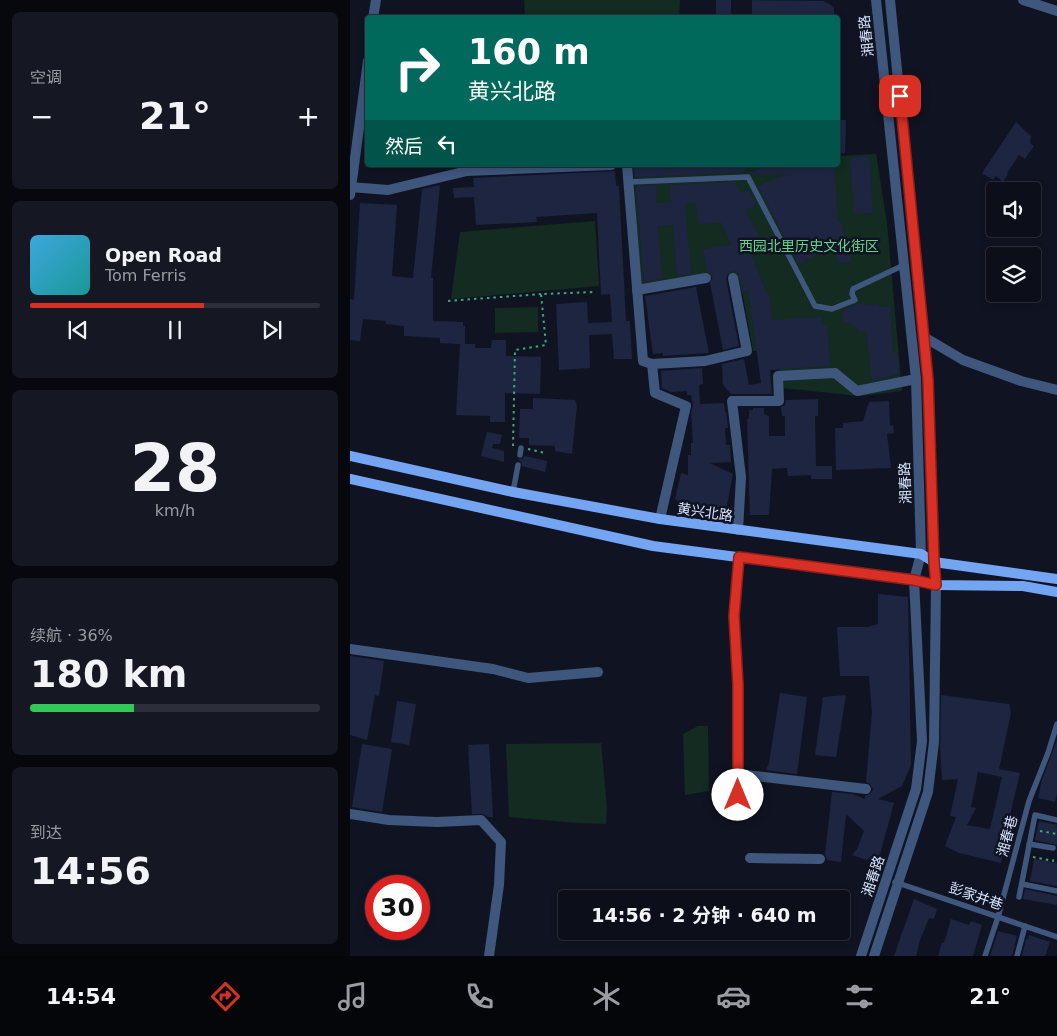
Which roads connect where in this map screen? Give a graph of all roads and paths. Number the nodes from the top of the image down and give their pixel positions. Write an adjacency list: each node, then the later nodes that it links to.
1 (376, 0): 6 (street)
2 (876, 0): 12 (street, 湘春路)
3 (890, 0): 19 (street, 湘春路)
4 (1023, 0): 5 (street)
5 (1057, 11)
6 (374, 15)
7 (365, 83): 11 (street)
8 (563, 167): 11 (street)
9 (627, 167): 10 (street)
10 (629, 182): 12 (lane); 15 (street)
11 (350, 189)
12 (904, 265): 21 (street, 湘春路)
13 (706, 278): 15 (street)
14 (733, 278): 20 (street)
15 (637, 290): 20 (street)
16 (595, 292): 17 (path)
17 (541, 294): 18 (path); 23 (path)
18 (448, 301)
19 (924, 337): 22 (street); 32 (street, 湘春路)
20 (652, 364): 28 (street)
21 (916, 379): 29 (street); 30 (street, 湘春路)
22 (1057, 390)
23 (545, 453)
24 (350, 456): 27 (main road, 黄兴北路)
25 (518, 465): 27 (lane)
26 (350, 479): 31 (main road)
27 (513, 492): 28 (main road, 黄兴北路)
28 (660, 519): 29 (main road, 黄兴北路)
29 (738, 530): 30 (main road, 黄兴北路)
30 (921, 554): 32 (main road, 黄兴北路); 34 (street, 湘春路)
31 (739, 557): 34 (main road); 40 (street)
32 (934, 562): 33 (main road, 黄兴北路); 35 (street, 湘春路)
33 (1057, 578)
34 (914, 580): 35 (main road); 53 (street, 湘春路)
35 (936, 585): 36 (main road); 54 (street, 湘春路)
36 (1057, 592)
37 (350, 649): 38 (street)
38 (598, 672)
39 (1057, 724): 47 (lane, 湘春巷)
40 (738, 774): 41 (street); 42 (street)
41 (866, 789)
42 (738, 795)
43 (350, 814): 61 (street)
44 (1057, 820): 45 (lane)
45 (1032, 829): 46 (path); 48 (lane)
46 (1057, 834)
47 (1017, 846): 48 (lane); 58 (lane, 湘春巷)
48 (1029, 846): 49 (lane); 50 (lane)
49 (1054, 851): 50 (path)
50 (1027, 856): 55 (lane)
51 (750, 858): 52 (street)
52 (820, 859)
53 (886, 879): 54 (lane, 彭家并巷); 62 (street, 湘春路)
54 (897, 883): 58 (lane, 彭家并巷); 63 (street, 湘春路)
55 (1022, 884): 56 (lane); 57 (lane)
56 (1057, 891)
57 (1019, 897)
58 (998, 917): 59 (lane, 彭家并巷); 64 (lane, 湘春巷)
59 (1025, 926): 60 (lane, 彭家并巷); 65 (lane)
60 (1057, 937)
61 (489, 956)
62 (861, 956)
63 (874, 956)
64 (986, 956)
65 (1017, 956)

